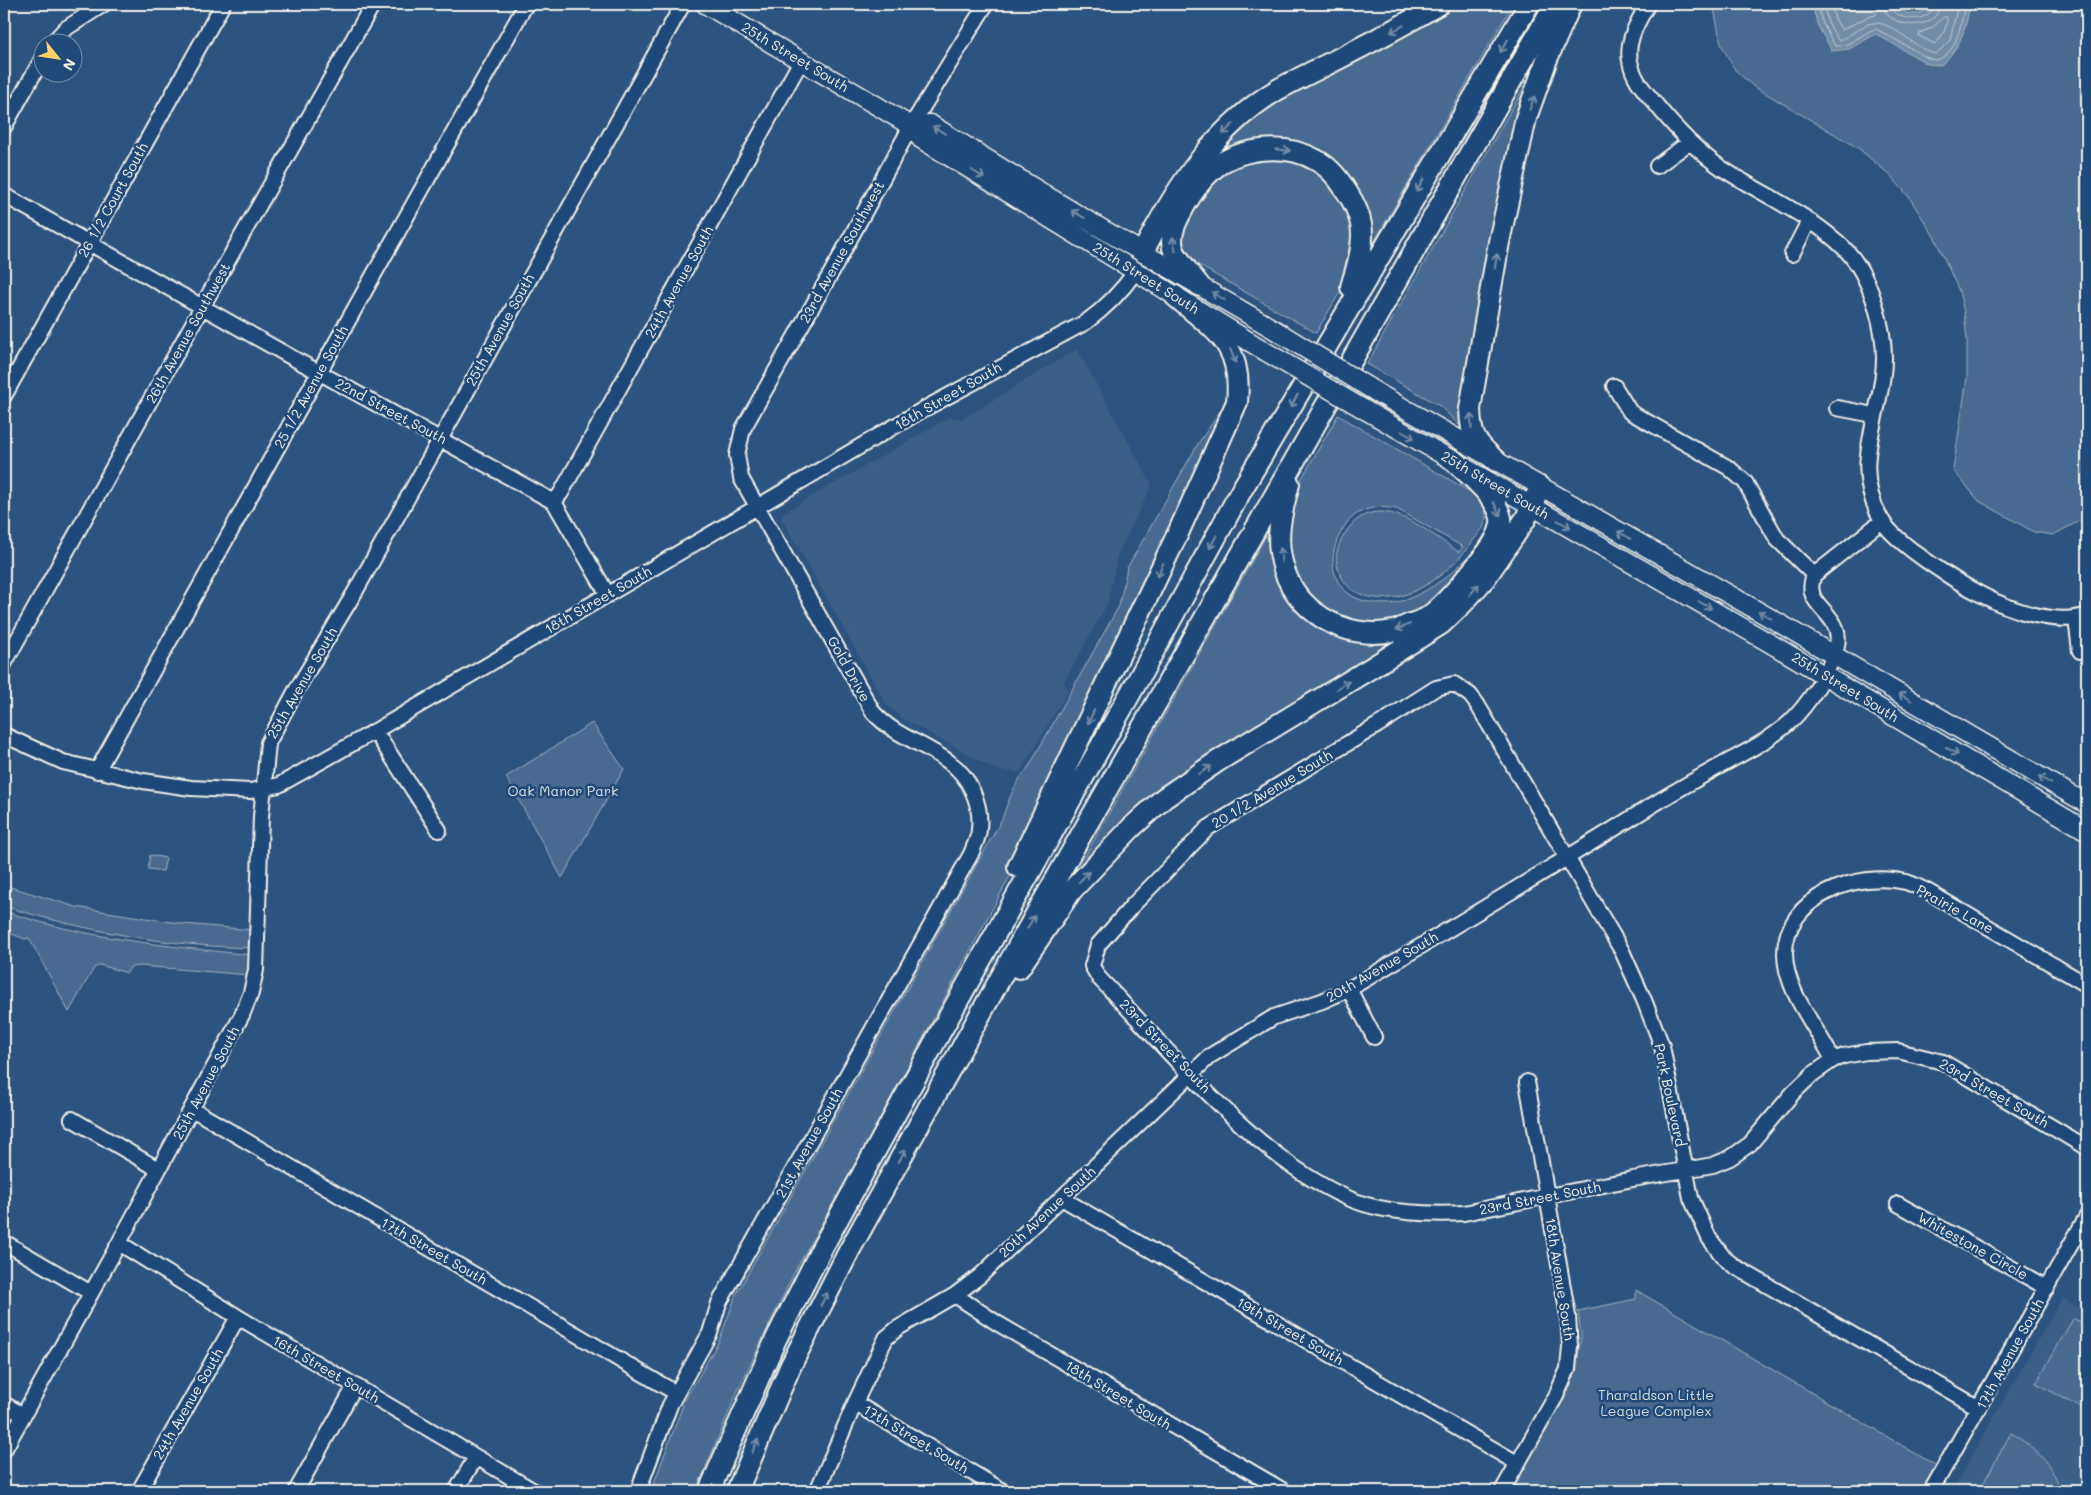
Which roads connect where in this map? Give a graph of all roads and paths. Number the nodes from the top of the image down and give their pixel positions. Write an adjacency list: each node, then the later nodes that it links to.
1 (104, 4): 13 (street)
2 (222, 4): 22 (street, 26 1/2 Court South)
3 (373, 4): 28 (street, 26th Avenue Southwest)
4 (526, 4): 30 (street, 25 1/2 Avenue South)
5 (683, 4): 35 (street, 25th Avenue South)
6 (705, 4): 14 (main road, 25th Street South)
7 (986, 4): 16 (street, 23rd Avenue Southwest)
8 (1439, 4): 23 (highway, one-way to 23)
9 (1529, 4): 29 (highway, one-way to 29)
10 (1555, 4): 36 (highway)
11 (1571, 4): 38 (highway, one-way to 11)
12 (1648, 4): 18 (street)
13 (62, 32)
14 (801, 61): 16 (main road, 25th Street South); 40 (street, 24th Avenue South)
15 (32, 77): 17 (street)
16 (911, 126): 23 (main road, 25th Street South, one-way to 16); 25 (main road, 25th Street South, one-way to 25); 42 (street, 23rd Avenue Southwest)
17 (4, 127)
18 (1690, 142): 19 (street); 21 (street)
19 (1657, 166)
20 (4, 196): 22 (street, 22nd Street South)
21 (1809, 221): 24 (street); 34 (street)
22 (89, 243): 28 (street, 22nd Street South); 32 (street, 26 1/2 Court South)
23 (1143, 252): 25 (main road, 18th Street South); 26 (main road, 25th Street South)
24 (1792, 254)
25 (1136, 271): 27 (main road, 25th Street South); 42 (street, 18th Street South)
26 (1199, 285): 29 (highway, one-way to 29); 38 (main road, 25th Street South, one-way to 26, bridge)
27 (1175, 296): 37 (main road, 25th Street South, one-way to 37, bridge); 64 (highway, one-way to 64)
28 (202, 307): 30 (street, 22nd Street South); 49 (street, 26th Avenue Southwest)
29 (1334, 332): 64 (highway, one-way to 64)
30 (319, 372): 35 (street, 22nd Street South); 54 (street, 25 1/2 Avenue South)
31 (1614, 386): 44 (street)
32 (4, 396)
33 (1838, 408): 34 (street)
34 (1874, 415): 43 (street)
35 (440, 438): 40 (street, 22nd Street South); 55 (street, 25th Avenue South)
36 (1295, 460): 37 (highway, one-way to 36); 68 (highway, one-way to 36)
37 (1453, 460): 41 (main road, 25th Street South)
38 (1496, 461): 39 (main road, 25th Street South)
39 (1540, 487): 41 (highway); 48 (main road, 25th Street South, one-way to 39)
40 (554, 502): 45 (street)
41 (1532, 506): 50 (main road, 25th Street South, one-way to 50); 68 (highway, one-way to 41)
42 (757, 508): 45 (street, 18th Street South); 56 (street, Gold Drive)
43 (1882, 521): 44 (street); 46 (street)
44 (1814, 575): 48 (street, 20th Avenue South)
45 (608, 594): 52 (street, 18th Street South)
46 (2082, 617): 47 (street)
47 (2080, 651)
48 (1834, 655): 50 (street, 20th Avenue South); 57 (main road, 25th Street South, one-way to 48)
49 (4, 664)
50 (1824, 675): 59 (main road, 25th Street South, one-way to 59); 60 (street, 20th Avenue South)
51 (1402, 710): 60 (street, Park Boulevard); 61 (street, 20 1/2 Avenue South)
52 (375, 731): 55 (street, 18th Street South); 58 (street)
53 (4, 735): 54 (street, 18th Street South)
54 (98, 771): 55 (street, 18th Street South)
55 (263, 788): 70 (street, 25th Avenue South)
56 (976, 798): 86 (street, 21st Avenue South)
57 (2087, 804)
58 (439, 830)
59 (2087, 831)
60 (1568, 857): 63 (street, 20th Avenue South); 74 (street, Park Boulevard)
61 (1133, 905): 67 (street, 23rd Street South)
62 (2087, 985): 66 (street, Prairie Lane)
63 (1349, 989): 65 (street); 67 (street, 20th Avenue South)
64 (942, 1029): 99 (highway)
65 (1374, 1037)
66 (1833, 1060): 72 (street, 23rd Street South); 74 (street, 23rd Street South)
67 (1191, 1074): 75 (street, 23rd Street South); 76 (street, 20th Avenue South)
68 (946, 1075): 100 (highway, one-way to 68)
69 (1527, 1082): 75 (street, 18th Avenue South)
70 (192, 1109): 73 (street, 25th Avenue South); 86 (street, 17th Street South)
71 (72, 1119): 73 (street)
72 (2087, 1148)
73 (158, 1169): 80 (street, 25th Avenue South)
74 (1686, 1170): 75 (street, 23rd Street South); 89 (street, Park Boulevard)
75 (1547, 1196): 93 (street, 18th Avenue South)
76 (1062, 1199): 83 (street, 20th Avenue South); 93 (street, 19th Street South)
77 (1898, 1204): 81 (street, Whitestone Circle)
78 (2087, 1216): 81 (street, 17th Avenue South)
79 (4, 1242): 82 (street)
80 (119, 1243): 82 (street, 25th Avenue South); 84 (street, 16th Street South)
81 (2047, 1288): 89 (street, 17th Avenue South)
82 (92, 1292): 90 (street, 25th Avenue South)
83 (955, 1295): 87 (street, 20th Avenue South); 103 (street, 18th Street South)
84 (238, 1317): 85 (street, 16th Street South); 94 (street, 24th Avenue South)
85 (356, 1386): 92 (street, 16th Street South); 95 (street)
86 (676, 1393): 98 (street, 21st Avenue South)
87 (855, 1403): 101 (street, 20th Avenue South); 102 (street, 17th Street South)
88 (4, 1404): 90 (street)
89 (1979, 1408): 105 (street, 17th Avenue South)
90 (23, 1415): 91 (street, 25th Avenue South)
91 (4, 1450)
92 (476, 1457): 96 (street); 97 (street, 16th Street South)
93 (1517, 1463): 104 (street, 18th Avenue South)
94 (139, 1491)
95 (296, 1491)
96 (456, 1491)
97 (534, 1491)
98 (638, 1491)
99 (709, 1491)
100 (737, 1491)
101 (817, 1491)
102 (1003, 1491)
103 (1284, 1491)
104 (1502, 1491)
105 (1931, 1491)

